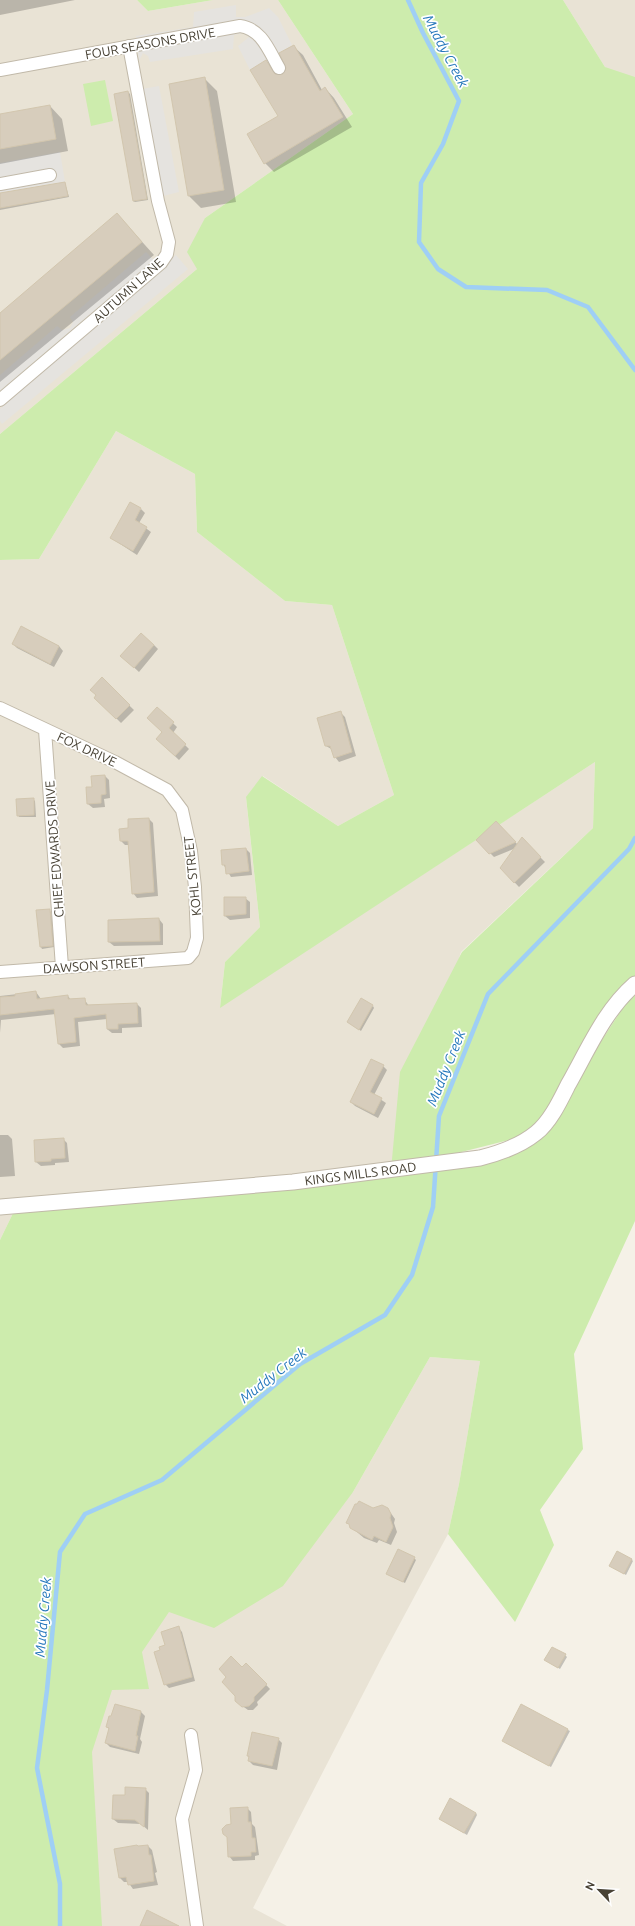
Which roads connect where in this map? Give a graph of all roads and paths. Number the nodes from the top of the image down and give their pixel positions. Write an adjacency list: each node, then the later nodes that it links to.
1 (129, 46): 2 (street, FOUR SEASONS DRIVE); 3 (street, FOUR SEASONS DRIVE); 6 (street, AUTUMN LANE)
2 (279, 68)
3 (0, 70)
4 (50, 175): 5 (street)
5 (0, 184)
6 (0, 400)
7 (0, 708): 8 (street, FOX DRIVE)
8 (45, 730): 9 (street, FOX DRIVE); 11 (street, CHIEF EDWARDS DRIVE)
9 (172, 796): 10 (street, KOHL STREET)
10 (188, 958): 11 (street, DAWSON STREET)
11 (62, 968): 12 (street, DAWSON STREET)
12 (0, 972)
13 (635, 984): 14 (street, KINGS MILLS ROAD)
14 (0, 1207)
15 (191, 1735): 16 (street)
16 (197, 1926)

